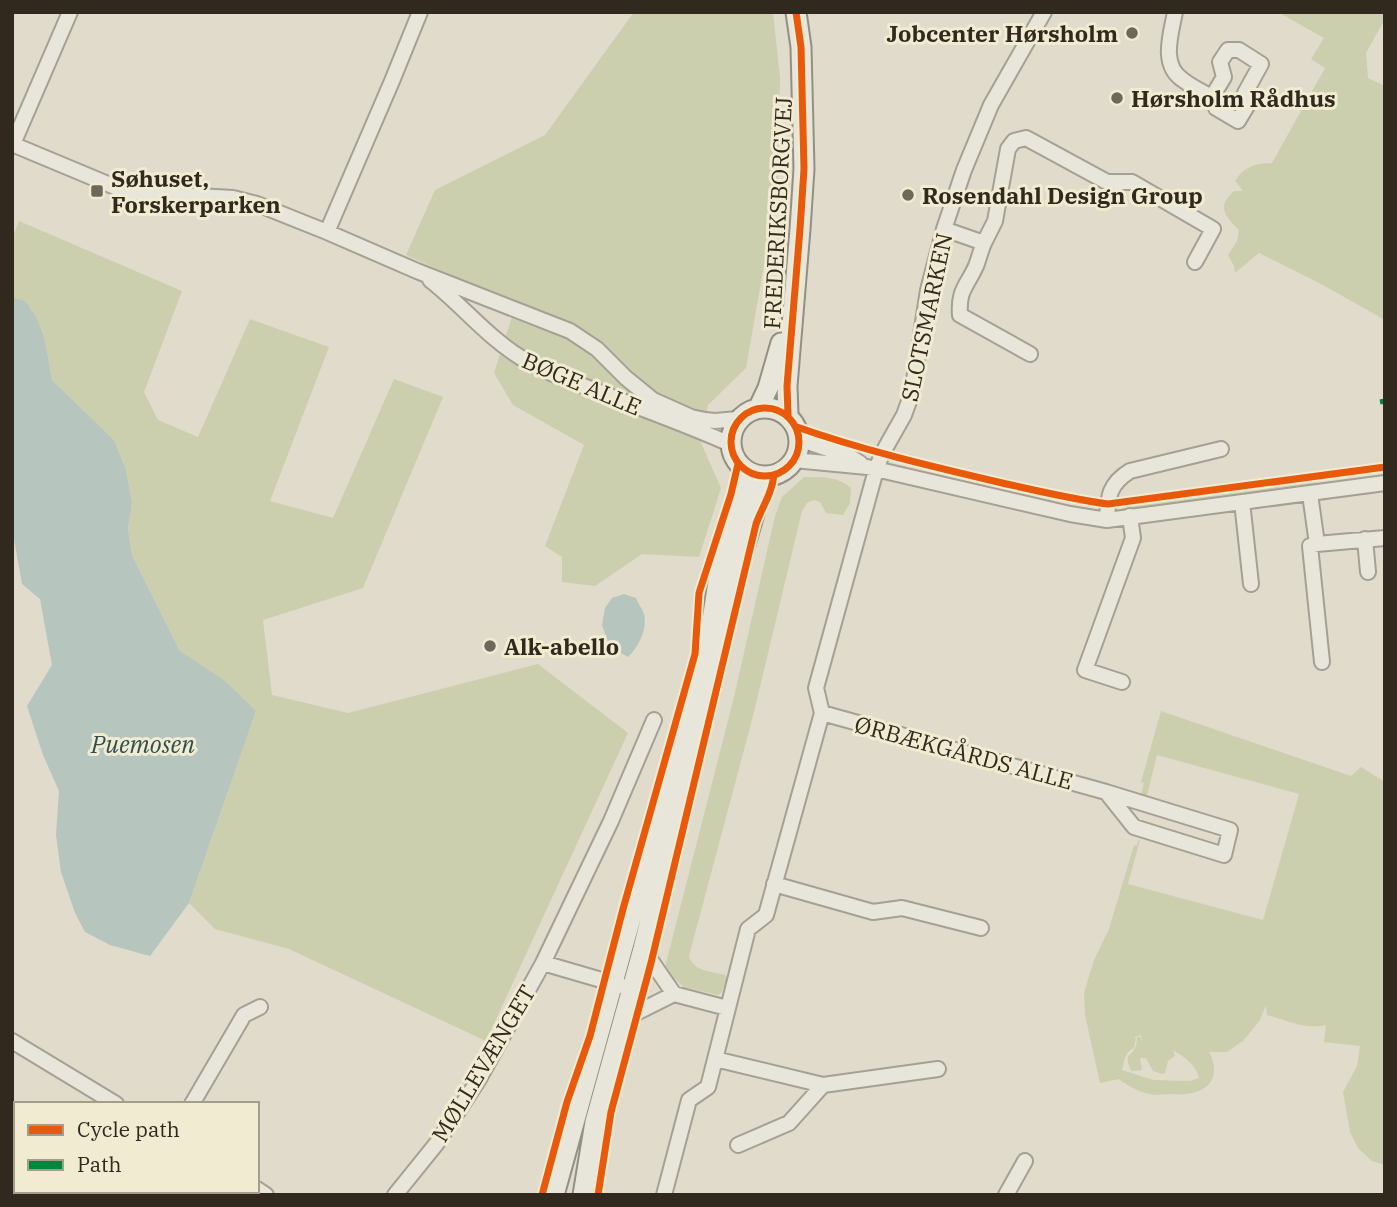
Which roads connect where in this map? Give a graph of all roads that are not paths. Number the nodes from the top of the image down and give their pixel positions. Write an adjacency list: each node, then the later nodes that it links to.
1 (70, 12): 7 (street, BØGE ALLE)
2 (420, 12): 9 (street)
3 (796, 12): 13 (main road, FREDERIKSBORGVEJ)
4 (1044, 12): 8 (street, SLOTSMARKEN)
5 (1175, 12): 6 (street)
6 (1212, 97): 6 (street)
7 (13, 144): 9 (street, BØGE ALLE)
8 (944, 229): 10 (street); 22 (street, SLOTSMARKEN)
9 (327, 232): 12 (street, BØGE ALLE)
10 (984, 243): 11 (street); 14 (street)
11 (1195, 262)
12 (417, 271): 17 (street, BØGE ALLE); 19 (street, BØGE ALLE)
13 (794, 294): 15 (main road, FREDERIKSBORGVEJ); 16 (main road, FREDERIKSBORGVEJ)
14 (1030, 354)
15 (759, 407): 16 (main road); 17 (main road)
16 (788, 415): 18 (main road)
17 (738, 419): 19 (main road)
18 (799, 439): 21 (main road); 22 (street)
19 (730, 444): 23 (main road)
20 (1221, 449): 28 (street)
21 (794, 460): 22 (street); 23 (main road)
22 (872, 469): 28 (street); 36 (street)
23 (756, 474): 41 (main road); 43 (main road)
24 (1385, 484): 25 (street)
25 (1310, 494): 26 (street); 31 (street)
26 (1242, 502): 27 (street); 33 (street)
27 (1130, 516): 28 (street); 35 (street)
28 (1107, 520)
29 (1385, 537): 30 (street)
30 (1364, 540): 31 (street); 32 (street)
31 (1317, 544): 34 (street)
32 (1368, 572)
33 (1251, 584)
34 (1322, 662)
35 (1122, 682)
36 (822, 713): 38 (street, ØRBÆKGÅRDS ALLE); 39 (street)
37 (654, 720): 42 (street, MØLLEVÆNGET)
38 (1107, 792): 38 (street, ØRBÆKGÅRDS ALLE)
39 (774, 884): 40 (street); 46 (street)
40 (981, 928)
41 (643, 949): 43 (main road); 44 (street)
42 (543, 963): 43 (street, MØLLEVÆNGET); 57 (street, MØLLEVÆNGET)
43 (622, 986): 47 (main road); 54 (main road)
44 (674, 995): 46 (street); 47 (street)
45 (260, 1007): 53 (street)
46 (727, 1008): 49 (street)
47 (622, 1024): 60 (main road)
48 (12, 1041): 52 (street)
49 (715, 1059): 51 (street); 61 (street)
50 (938, 1069): 51 (street)
51 (823, 1085): 55 (street)
52 (113, 1102)
53 (193, 1102)
54 (576, 1119): 58 (main road); 59 (main road)
55 (737, 1145)
56 (1025, 1161): 62 (street)
57 (394, 1195)
58 (554, 1195)
59 (569, 1195)
60 (583, 1195)
61 (664, 1195)
62 (1006, 1195)

